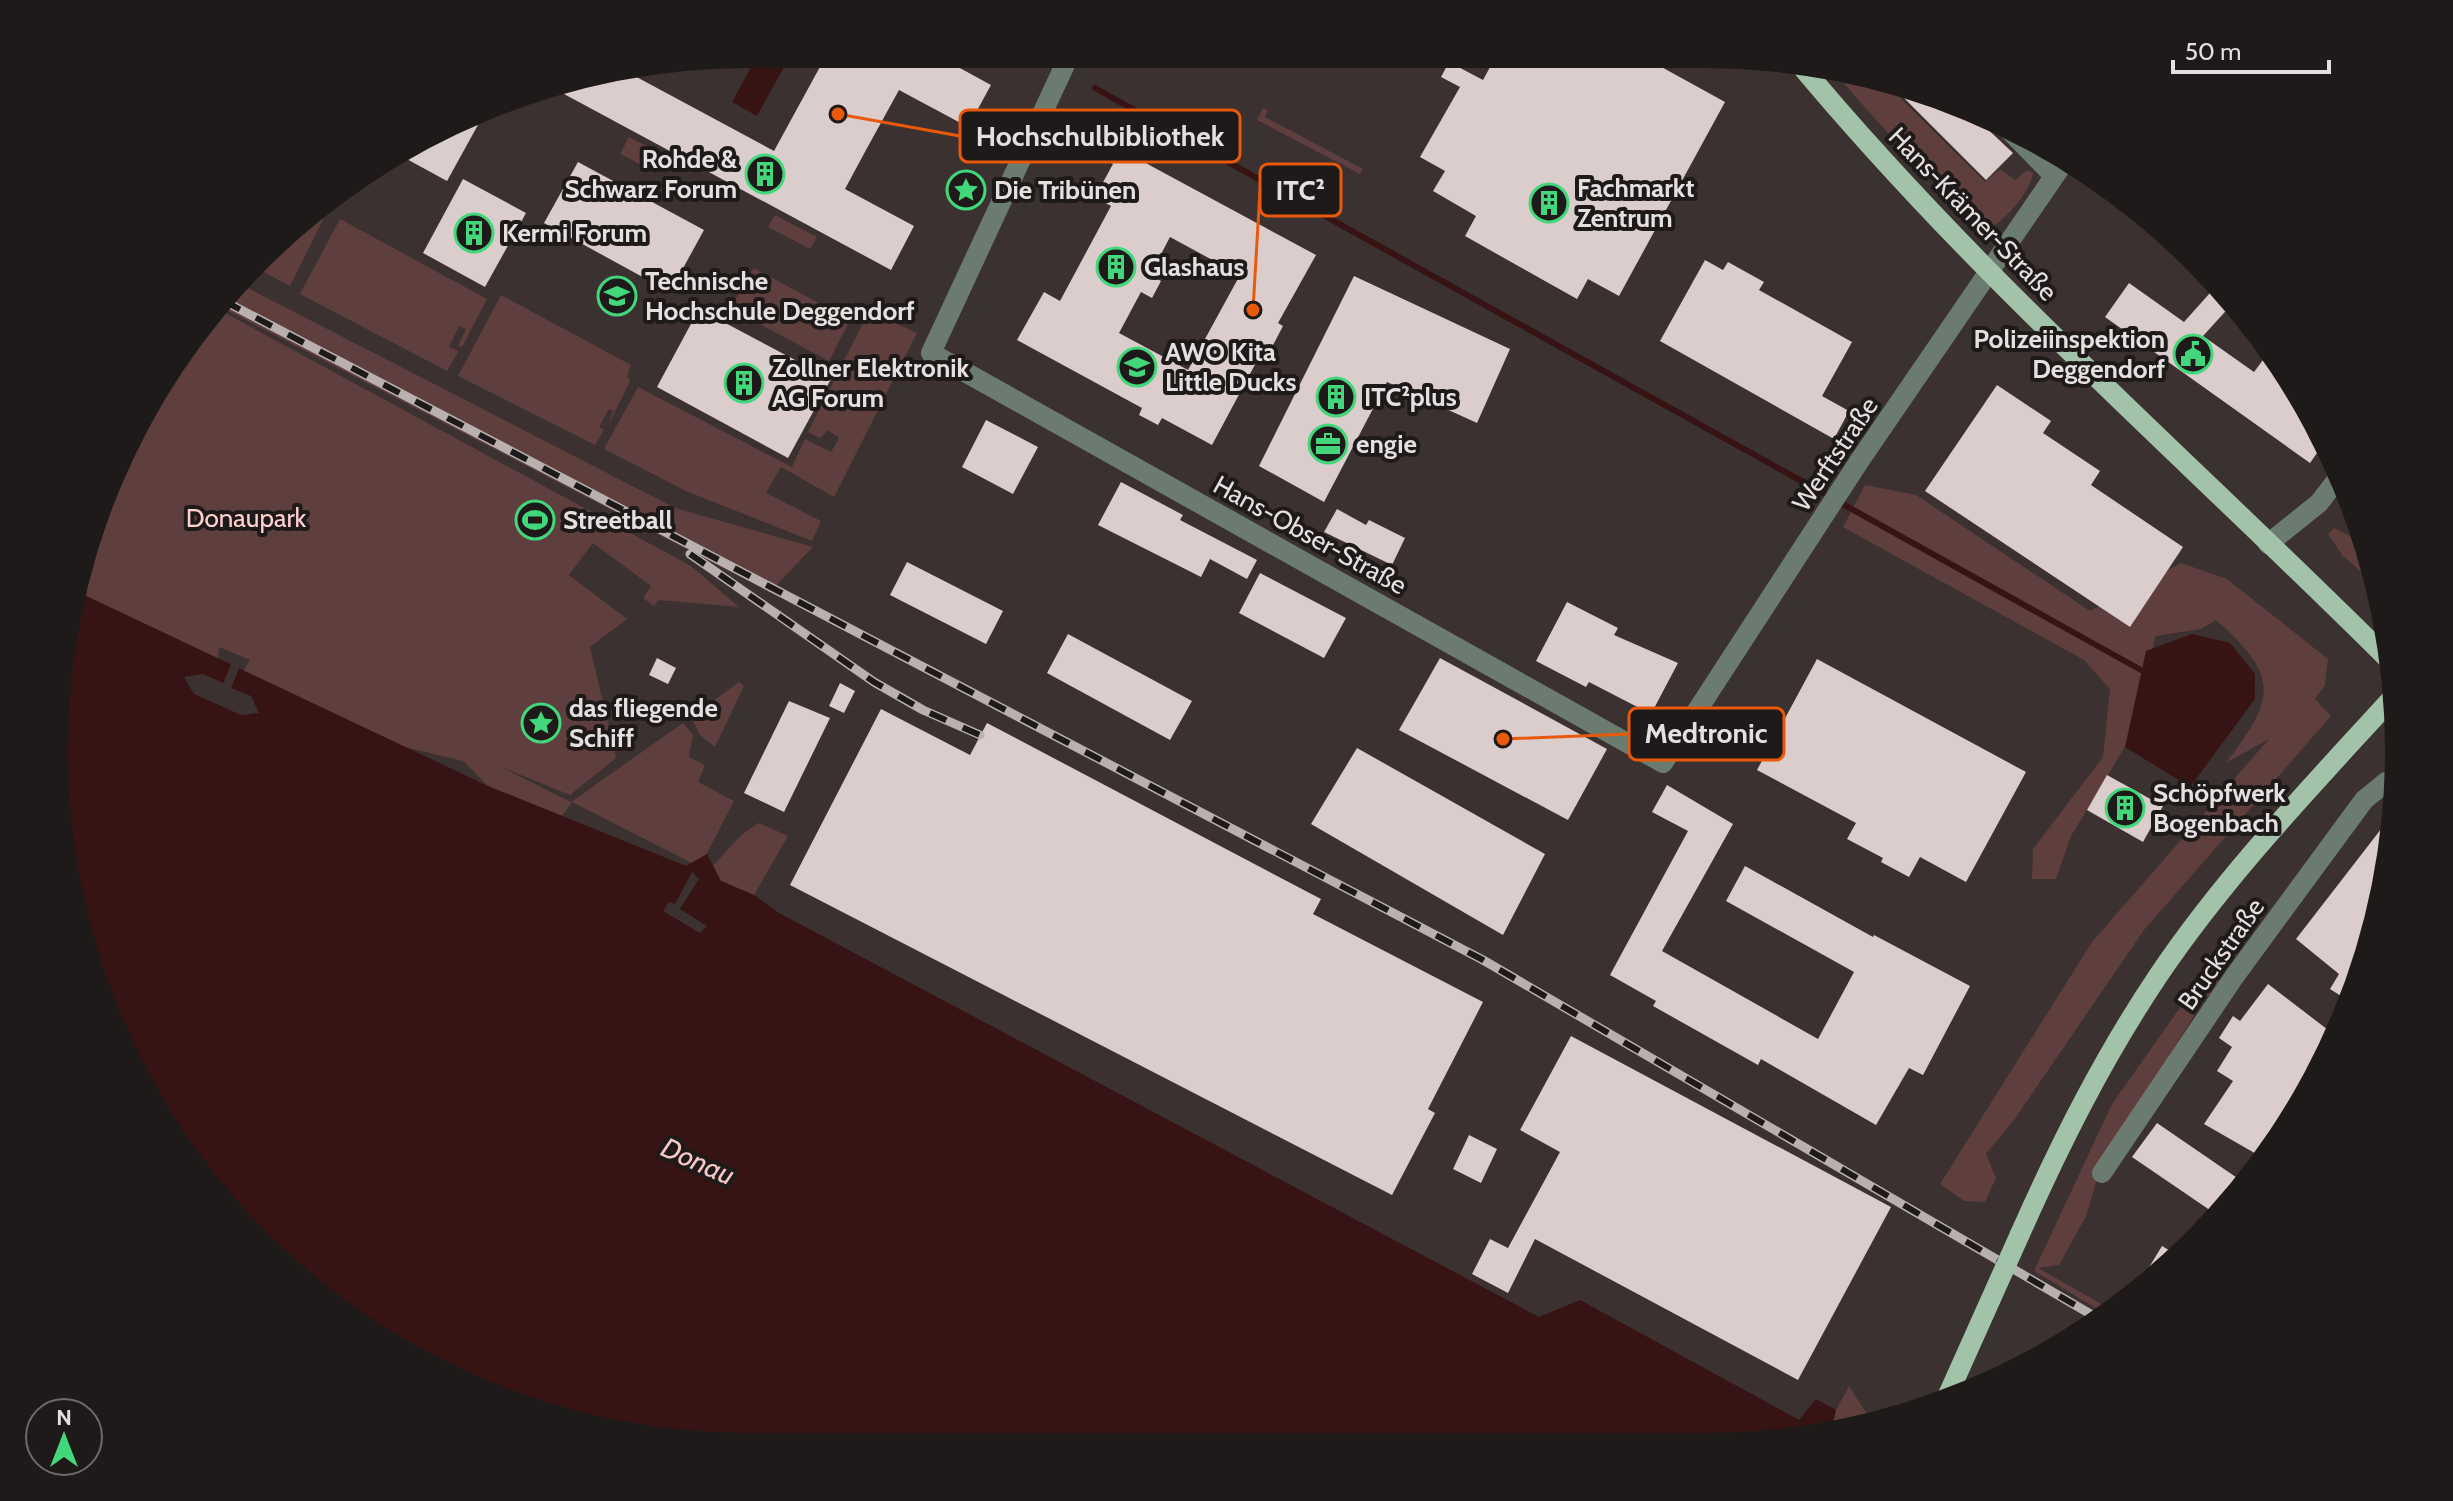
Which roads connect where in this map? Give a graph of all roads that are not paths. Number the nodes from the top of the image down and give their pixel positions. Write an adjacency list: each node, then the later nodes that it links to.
1 (1063, 68): 9 (street, Hans-Obser-Straße)
2 (1811, 77): 4 (main road, Hans-Krämer-Straße)
3 (2059, 169): 4 (street, Werftstraße)
4 (1991, 270): 6 (main road, Hans-Krämer-Straße); 9 (street, Werftstraße)
5 (2332, 486): 6 (street)
6 (2268, 544): 7 (main road, Hans-Krämer-Straße)
7 (2377, 649)
8 (2384, 707): 12 (main road, bridge)
9 (1663, 763)
10 (2384, 783): 11 (street, Bruckstraße)
11 (2102, 1173)
12 (1952, 1386)

